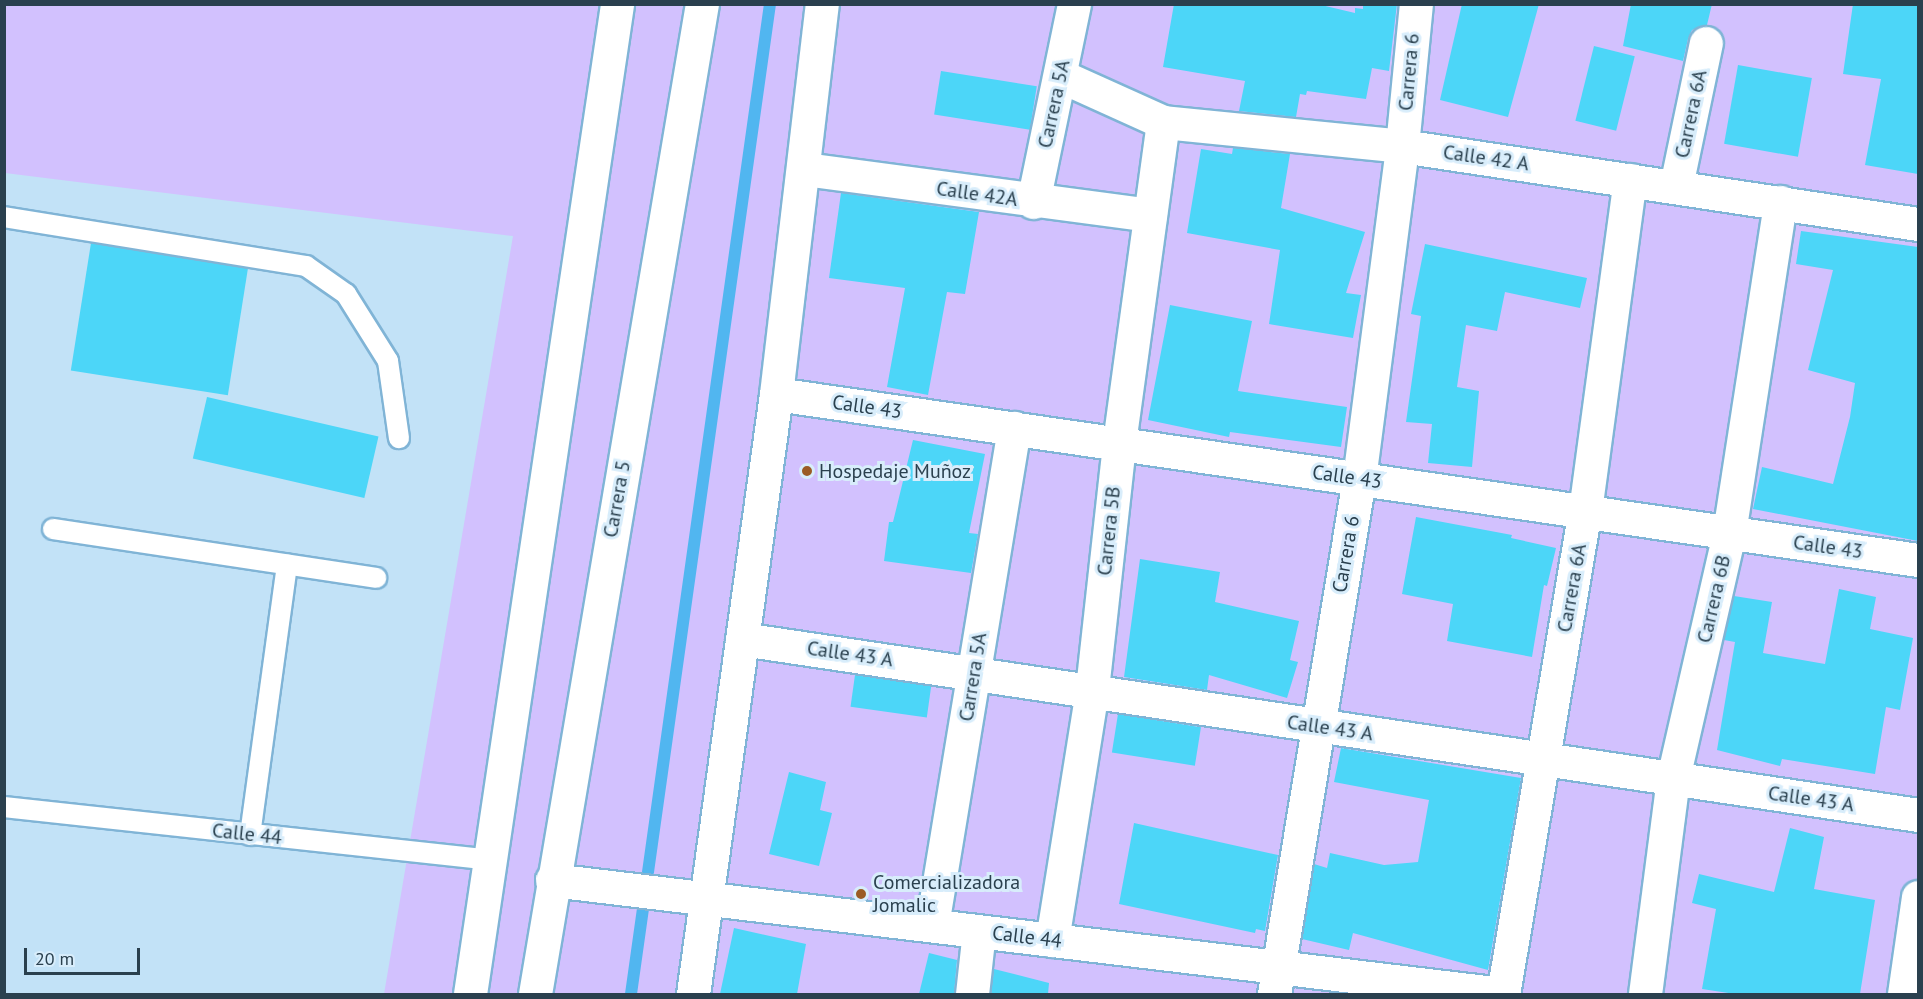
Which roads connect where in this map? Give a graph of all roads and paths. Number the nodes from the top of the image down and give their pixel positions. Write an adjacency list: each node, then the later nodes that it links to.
1 (617, 4): 38 (street)
2 (702, 4): 39 (street, Carrera 5)
3 (822, 4): 10 (street)
4 (1074, 4): 7 (street, Carrera 5A)
5 (1416, 4): 9 (street, Carrera 6)
6 (1706, 43): 12 (street, Carrera 6A)
7 (1061, 76): 8 (street, Calle 42 A); 13 (street, Carrera 5A)
8 (1163, 122): 9 (street, Calle 42 A); 15 (street, Carrera 5B)
9 (1402, 146): 11 (street, Calle 42 A); 22 (street, Carrera 6)
10 (805, 169): 13 (street, Calle 42A); 18 (street)
11 (1630, 180): 12 (street, Calle 42 A); 23 (street, Carrera 6A)
12 (1676, 186): 14 (street, Calle 42 A)
13 (1033, 202): 15 (street, Calle 42A)
14 (1780, 202): 17 (street, Calle 42 A); 25 (street, Carrera 6B)
15 (1150, 215): 21 (street, Carrera 5B)
16 (4, 217): 20 (lane)
17 (1918, 224)
18 (776, 394): 19 (street, Calle 43); 29 (street)
19 (1014, 428): 21 (street, Calle 43); 30 (street, Carrera 5A)
20 (399, 438)
21 (1119, 443): 22 (street, Calle 43); 31 (street, Carrera 5B)
22 (1359, 479): 23 (street, Calle 43); 32 (street, Carrera 6)
23 (1585, 511): 25 (street, Calle 43); 33 (street, Carrera 6A)
24 (53, 529): 27 (lane)
25 (1729, 533): 26 (street, Calle 43); 34 (street, Carrera 6B)
26 (1918, 560)
27 (287, 565): 28 (lane); 37 (lane)
28 (376, 578)
29 (742, 639): 30 (street, Calle 43 A); 40 (street)
30 (974, 671): 31 (street, Calle 43 A); 42 (street, Carrera 5A)
31 (1092, 689): 32 (street, Calle 43 A); 44 (street, Carrera 5B)
32 (1316, 727): 33 (street, Calle 43 A); 45 (street, Carrera 6)
33 (1543, 758): 34 (street, Calle 43 A); 50 (street, Carrera 6A)
34 (1673, 778): 36 (street, Calle 43 A); 51 (street, Carrera 6B)
35 (4, 807): 37 (lane, Calle 44)
36 (1918, 815)
37 (250, 835): 38 (lane, Calle 44)
38 (491, 860): 46 (street)
39 (552, 880): 40 (street, Calle 44); 47 (street, Carrera 5)
40 (704, 896): 42 (street, Calle 44); 48 (street)
41 (1918, 897): 52 (street)
42 (932, 925): 43 (street, Calle 44)
43 (979, 931): 44 (street, Calle 44); 49 (street)
44 (1052, 940): 45 (street, Calle 44)
45 (1277, 981): 50 (street, Calle 44)
46 (470, 994)
47 (535, 994)
48 (693, 994)
49 (972, 994)
50 (1502, 994)
51 (1646, 994)
52 (1904, 994)

